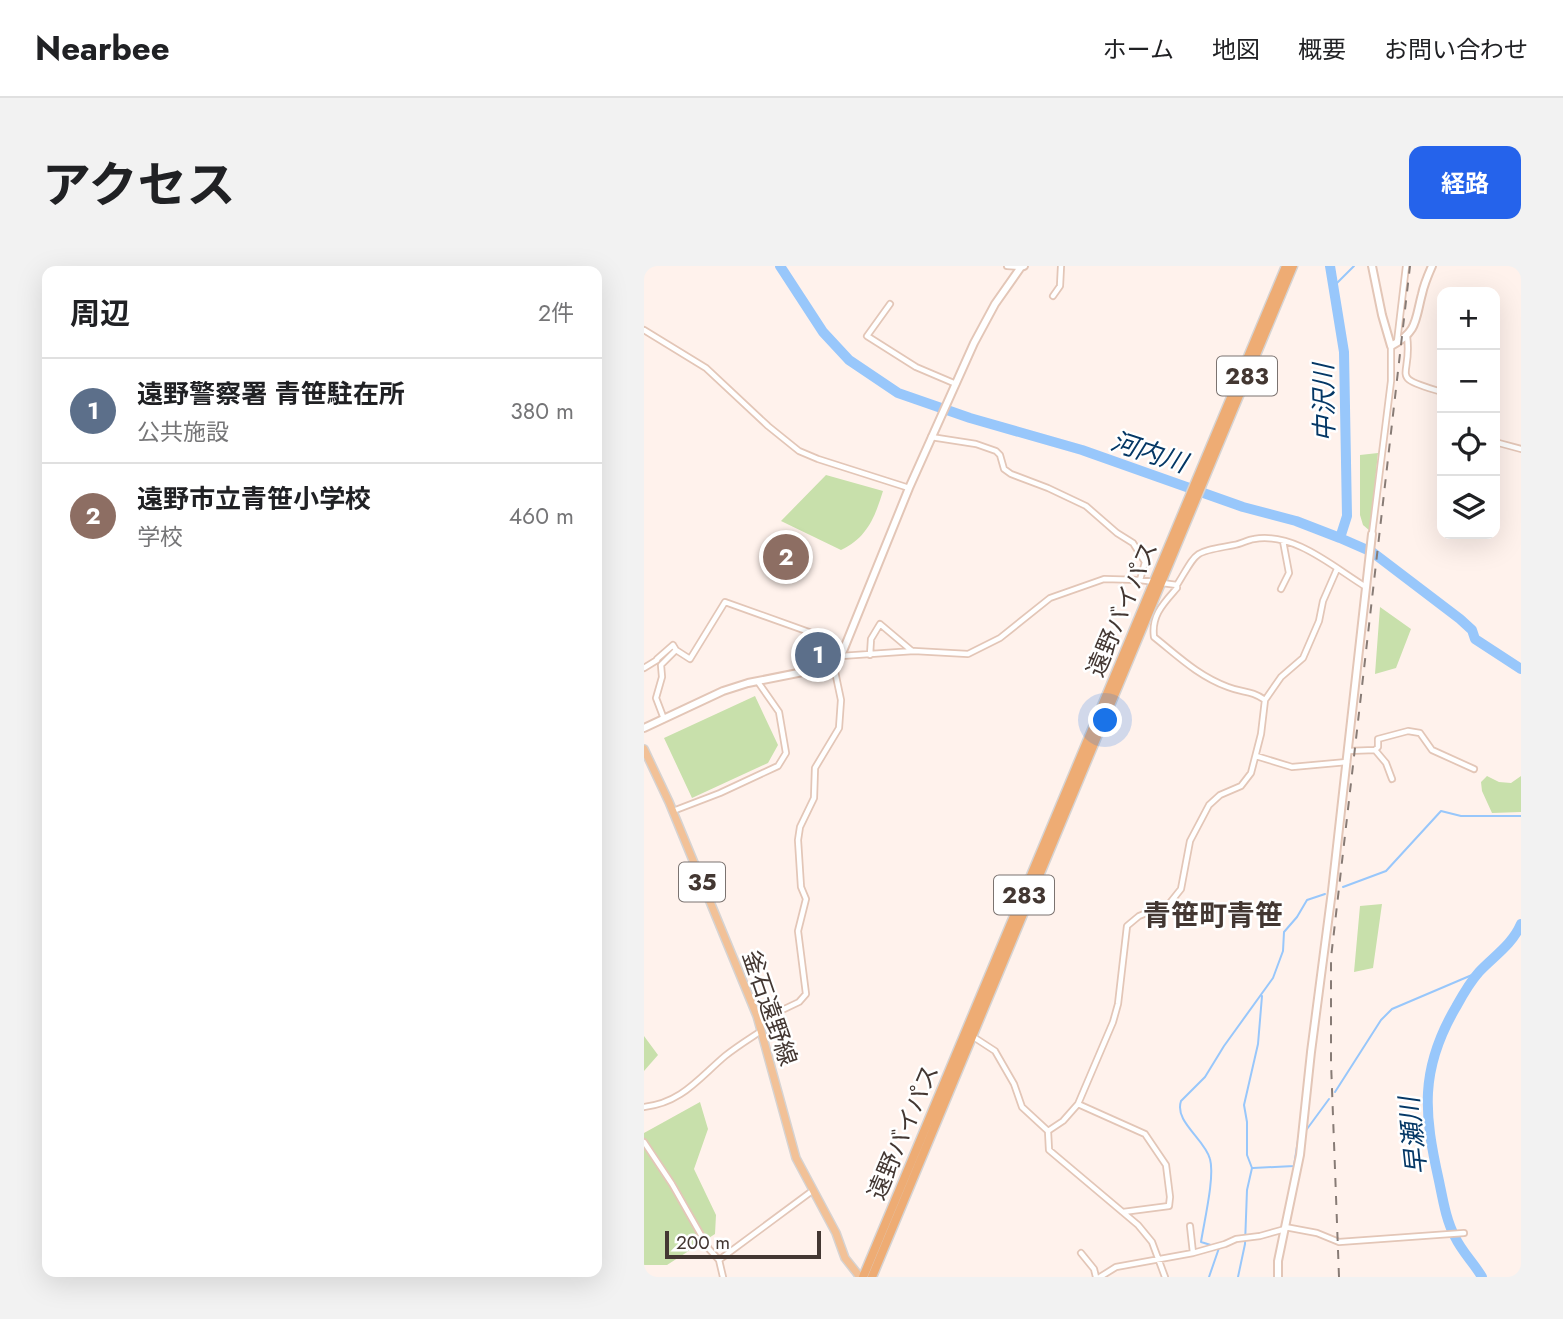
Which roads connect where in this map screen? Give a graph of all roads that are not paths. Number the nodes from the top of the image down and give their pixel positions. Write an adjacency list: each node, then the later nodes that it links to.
1 (1007, 266): 2 (street)
2 (1022, 266): 14 (street)
3 (1061, 266): 9 (street)
4 (1286, 266): 16 (highway, 遠野バイパス / 283)
5 (1293, 266): 16 (highway, 遠野バイパス / 283)
6 (1371, 266): 13 (street)
7 (1406, 266): 13 (street)
8 (1432, 266): 12 (street)
9 (1053, 296)
10 (890, 304): 14 (street)
11 (644, 330): 20 (street)
12 (1407, 336): 13 (street); 15 (street)
13 (1394, 344): 21 (street)
14 (957, 384): 17 (street)
15 (1437, 390)
16 (1220, 432): 25 (highway, 遠野バイパス / 283)
17 (933, 434): 20 (street); 24 (street)
18 (1500, 443): 19 (street)
19 (1521, 449)
20 (909, 488): 32 (street)
21 (1372, 534): 27 (street)
22 (1283, 541): 23 (street); 26 (street); 28 (street)
23 (1337, 569): 27 (street); 38 (street)
24 (1140, 580): 25 (street); 30 (street)
25 (1157, 583): 26 (street); 51 (highway, 遠野バイパス / 283)
26 (1177, 584): 38 (street)
27 (1366, 587): 43 (street)
28 (1281, 589)
29 (676, 650): 32 (street); 33 (street); 35 (street)
30 (912, 651): 31 (street); 31 (street)
31 (870, 655): 32 (street)
32 (840, 656): 34 (street)
33 (657, 659): 35 (street); 36 (street)
34 (833, 662): 37 (street); 49 (street)
35 (661, 665): 39 (street)
36 (644, 668)
37 (758, 682): 39 (street); 48 (street)
38 (1265, 700): 44 (street)
39 (664, 719): 40 (street)
40 (644, 728)
41 (644, 749): 48 (main road, 釜石遠野線 / 35)
42 (1375, 750): 43 (street); 46 (street); 47 (street)
43 (1348, 751): 45 (street)
44 (1256, 756): 45 (street); 52 (street)
45 (1347, 762): 59 (street)
46 (1474, 769)
47 (1392, 779)
48 (673, 811): 49 (main road, 釜石遠野線 / 35)
49 (759, 1021): 50 (main road, 釜石遠野線 / 35)
50 (762, 1031): 53 (street); 56 (main road, 釜石遠野線 / 35)
51 (969, 1034): 54 (street); 66 (highway, 遠野バイパス / 283); 67 (highway, 遠野バイパス / 283)
52 (1078, 1104): 54 (street); 57 (street)
53 (644, 1107)
54 (1048, 1131): 57 (street)
55 (644, 1142): 63 (street)
56 (812, 1191): 63 (street); 66 (main road, 釜石遠野線 / 35)
57 (1122, 1212): 64 (street)
58 (1190, 1226): 62 (street)
59 (1285, 1228): 60 (street); 62 (street); 70 (street)
60 (1464, 1233)
61 (1081, 1253): 68 (street)
62 (1193, 1253): 64 (street)
63 (719, 1260): 65 (street)
64 (1158, 1260): 68 (street); 69 (street)
65 (723, 1277)
66 (862, 1277)
67 (872, 1277)
68 (1098, 1277)
69 (1164, 1277)
70 (1278, 1277)

